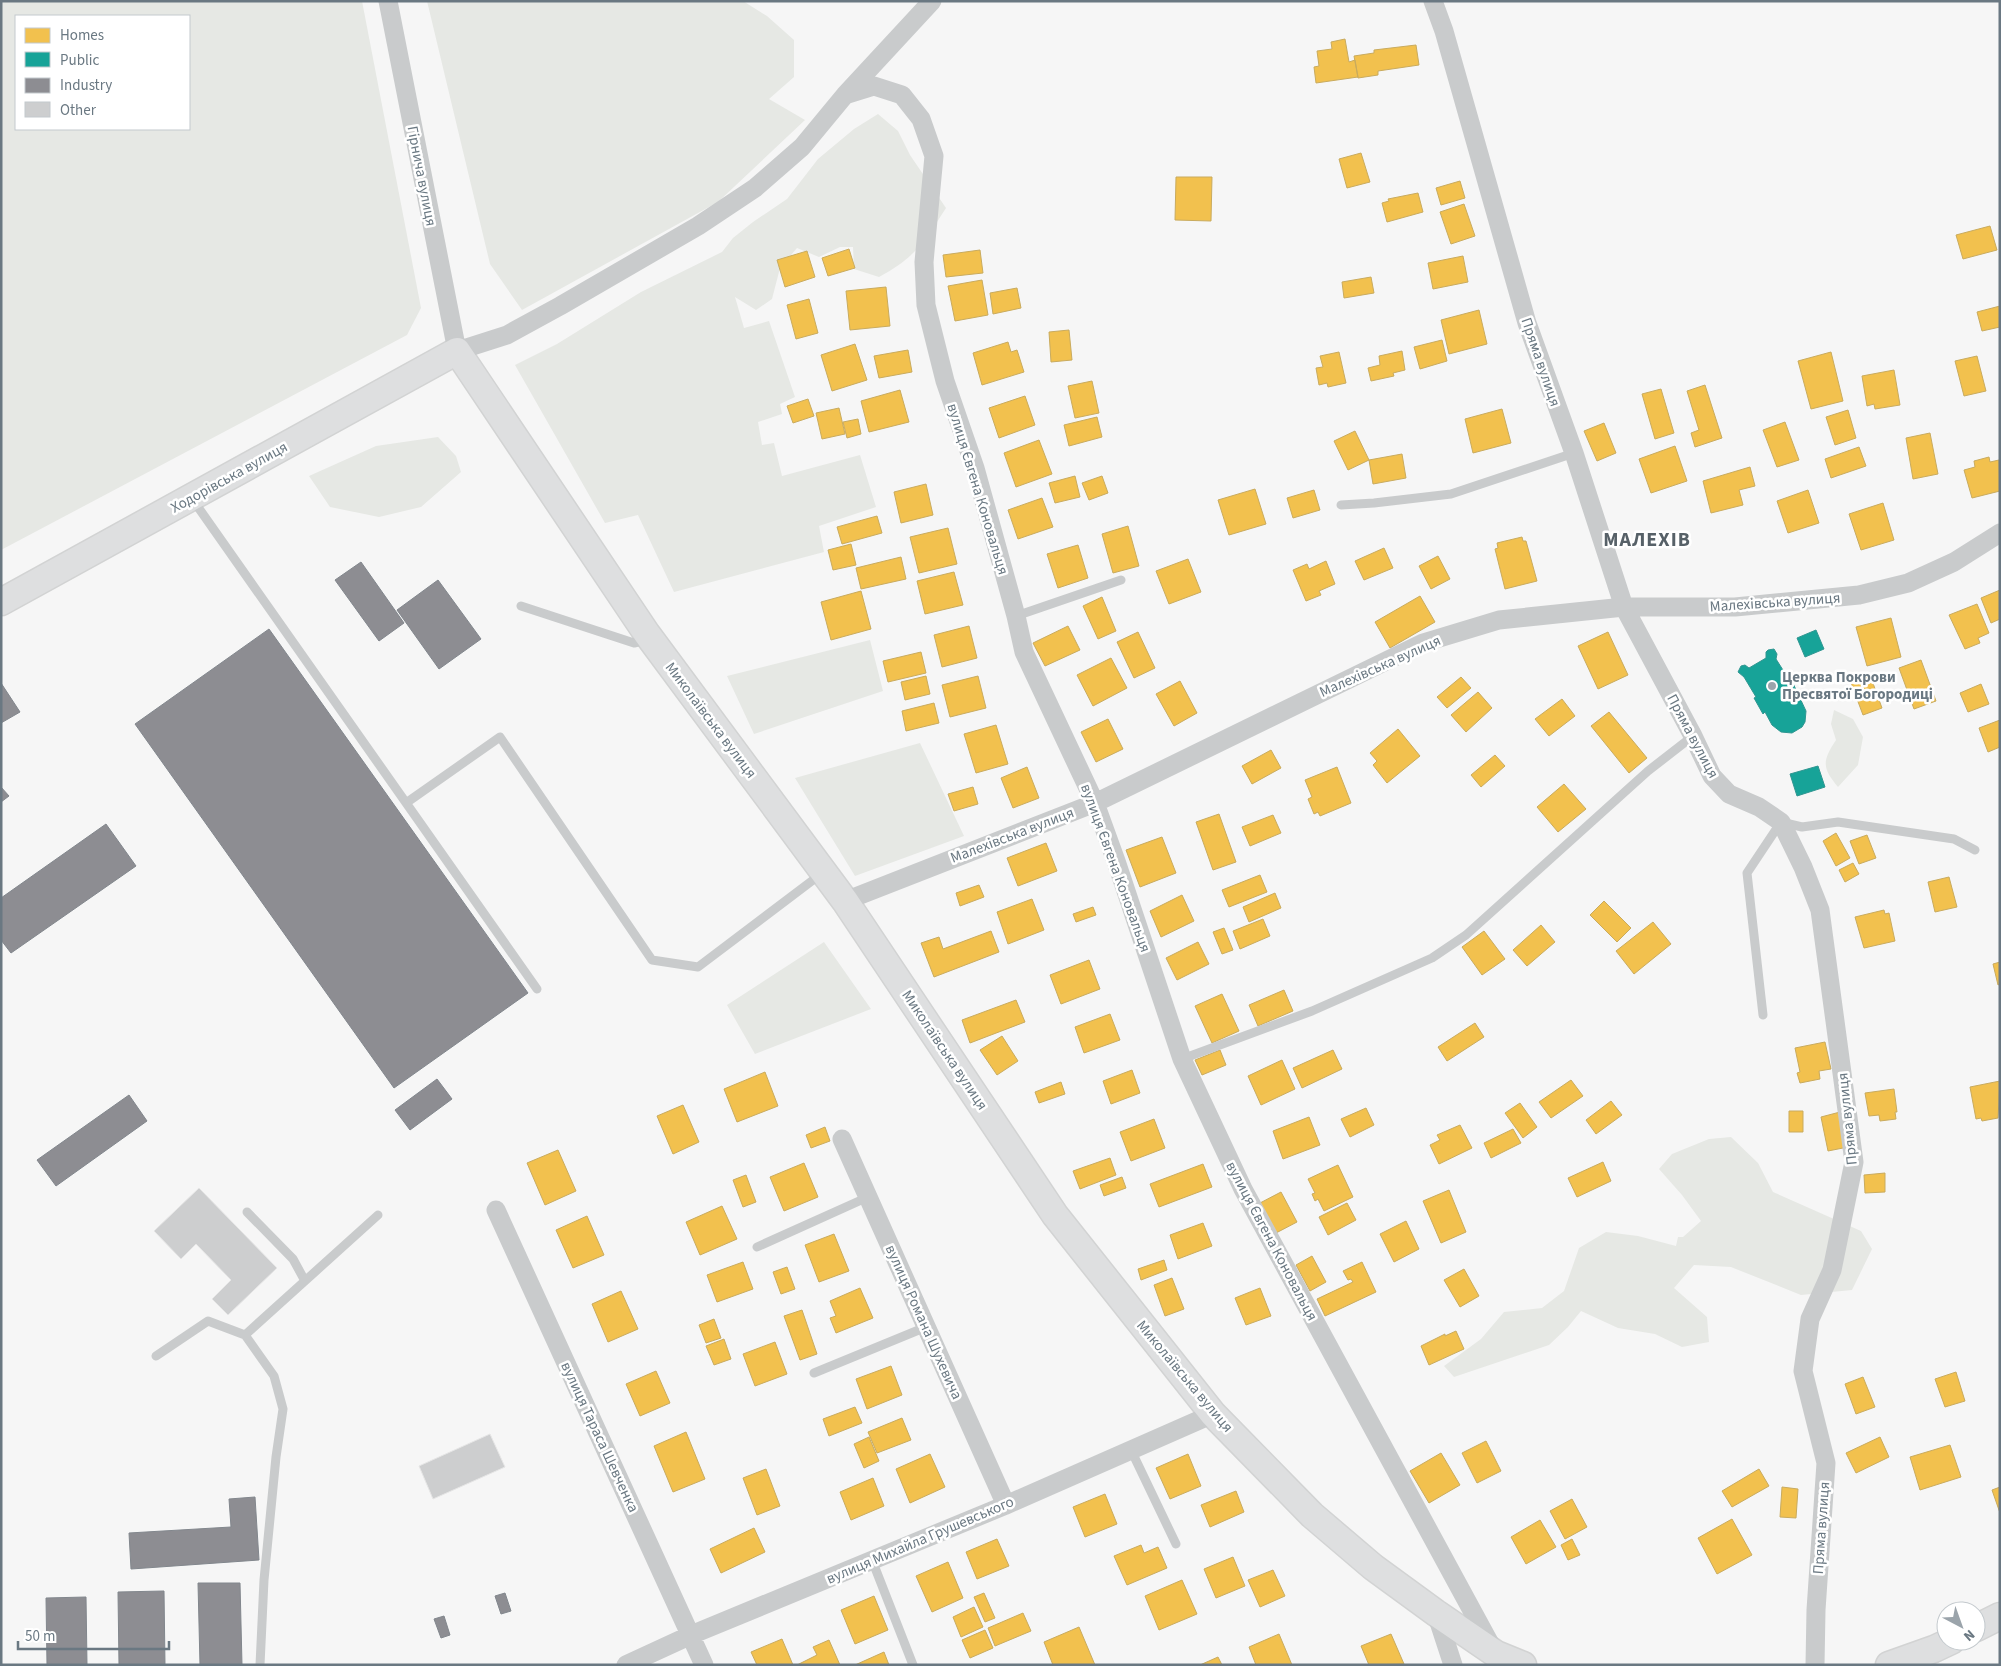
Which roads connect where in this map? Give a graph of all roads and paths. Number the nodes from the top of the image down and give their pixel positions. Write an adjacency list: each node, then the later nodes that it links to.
1 (388, 1): 5 (street, Гірнича вулиця)
2 (932, 1): 4 (street)
3 (1433, 2): 6 (street, Пряма вулиця)
4 (846, 95): 5 (street); 14 (street, вулиця Євгена Коновальця)
5 (457, 351): 7 (main road, Ходорівська вулиця); 15 (main road, Миколаївська вулиця)
6 (1574, 453): 8 (lane); 13 (street, Пряма вулиця)
7 (192, 497): 11 (main road, Ходорівська вулиця); 17 (lane)
8 (1341, 505)
9 (2000, 534): 13 (street, Малехівська вулиця)
10 (1121, 580): 14 (lane)
11 (1, 602)
12 (521, 606): 15 (lane)
13 (1624, 607): 16 (street, Пряма вулиця); 18 (street, Малехівська вулиця)
14 (1016, 616): 18 (street, вулиця Євгена Коновальця)
15 (650, 639): 21 (main road, Миколаївська вулиця)
16 (1693, 736): 19 (street, Пряма вулиця); 25 (lane)
17 (406, 803): 21 (lane); 23 (lane)
18 (1095, 803): 22 (street, Малехівська вулиця); 25 (street, вулиця Євгена Коновальця)
19 (1781, 822): 20 (lane); 24 (lane); 54 (street, Пряма вулиця)
20 (1976, 850)
21 (824, 872): 22 (main road, Миколаївська вулиця)
22 (845, 901): 37 (main road, Миколаївська вулиця)
23 (537, 989)
24 (1763, 1015)
25 (1182, 1059): 47 (street, вулиця Євгена Коновальця)
26 (842, 1140): 27 (street, вулиця Романа Шухевича)
27 (868, 1197): 31 (lane); 33 (street, вулиця Романа Шухевича)
28 (496, 1210): 45 (street, вулиця Тараса Шевченка)
29 (247, 1212): 32 (lane)
30 (378, 1215): 32 (lane)
31 (756, 1247)
32 (305, 1281): 34 (lane)
33 (926, 1327): 36 (lane); 39 (street, вулиця Романа Шухевича)
34 (245, 1335): 35 (lane); 48 (lane)
35 (156, 1356)
36 (814, 1373)
37 (1213, 1414): 38 (street, вулиця Михайла Грушевського); 42 (main road, Миколаївська вулиця)
38 (1131, 1450): 39 (street, вулиця Михайла Грушевського); 40 (lane)
39 (1006, 1504): 41 (street, вулиця Михайла Грушевського)
40 (1176, 1544)
41 (872, 1560): 45 (street, вулиця Михайла Грушевського); 51 (lane)
42 (1436, 1613): 47 (main road, Миколаївська вулиця); 52 (street)
43 (2000, 1616): 44 (main road)
44 (1986, 1623)
45 (691, 1635): 49 (street, вулиця Михайла Грушевського); 50 (street, вулиця Тараса Шевченка)
46 (1936, 1648): 55 (main road)
47 (1496, 1654): 53 (main road, Миколаївська вулиця)
48 (260, 1665)
49 (626, 1665)
50 (704, 1665)
51 (913, 1665)
52 (1453, 1665)
53 (1523, 1665)
54 (1815, 1665)
55 (1889, 1665)

